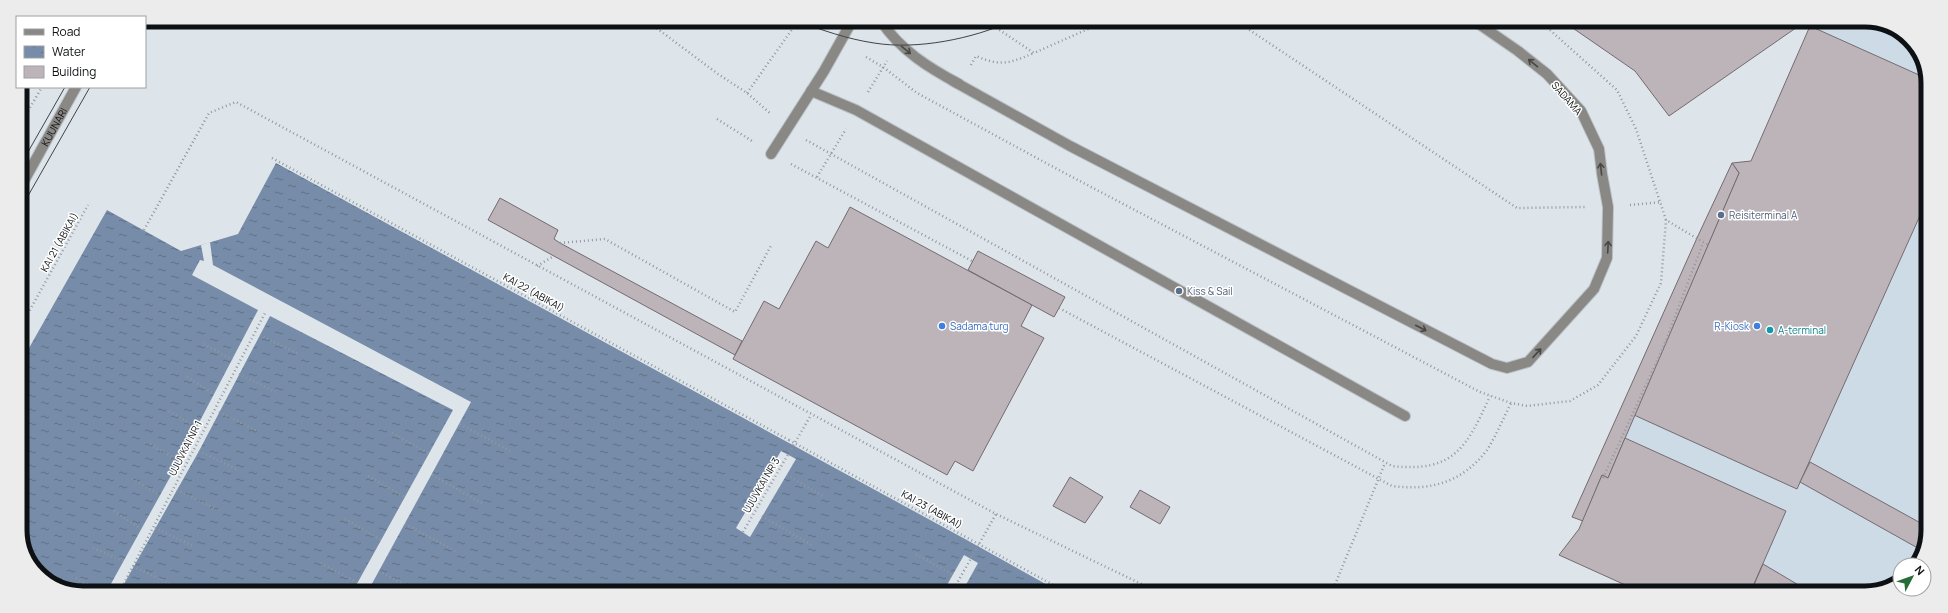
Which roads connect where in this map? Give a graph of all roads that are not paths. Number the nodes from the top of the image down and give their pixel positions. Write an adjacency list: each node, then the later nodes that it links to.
1 (848, 27): 6 (street)
2 (886, 27): 4 (street, one-way to 4)
3 (1483, 27): 4 (street, SADAMA, one-way to 3)
4 (953, 81): 9 (street)
5 (75, 88): 8 (street, KUUNARI)
6 (811, 91): 7 (street); 10 (street)
7 (771, 154)
8 (27, 175)
9 (1398, 317)
10 (1405, 416)

